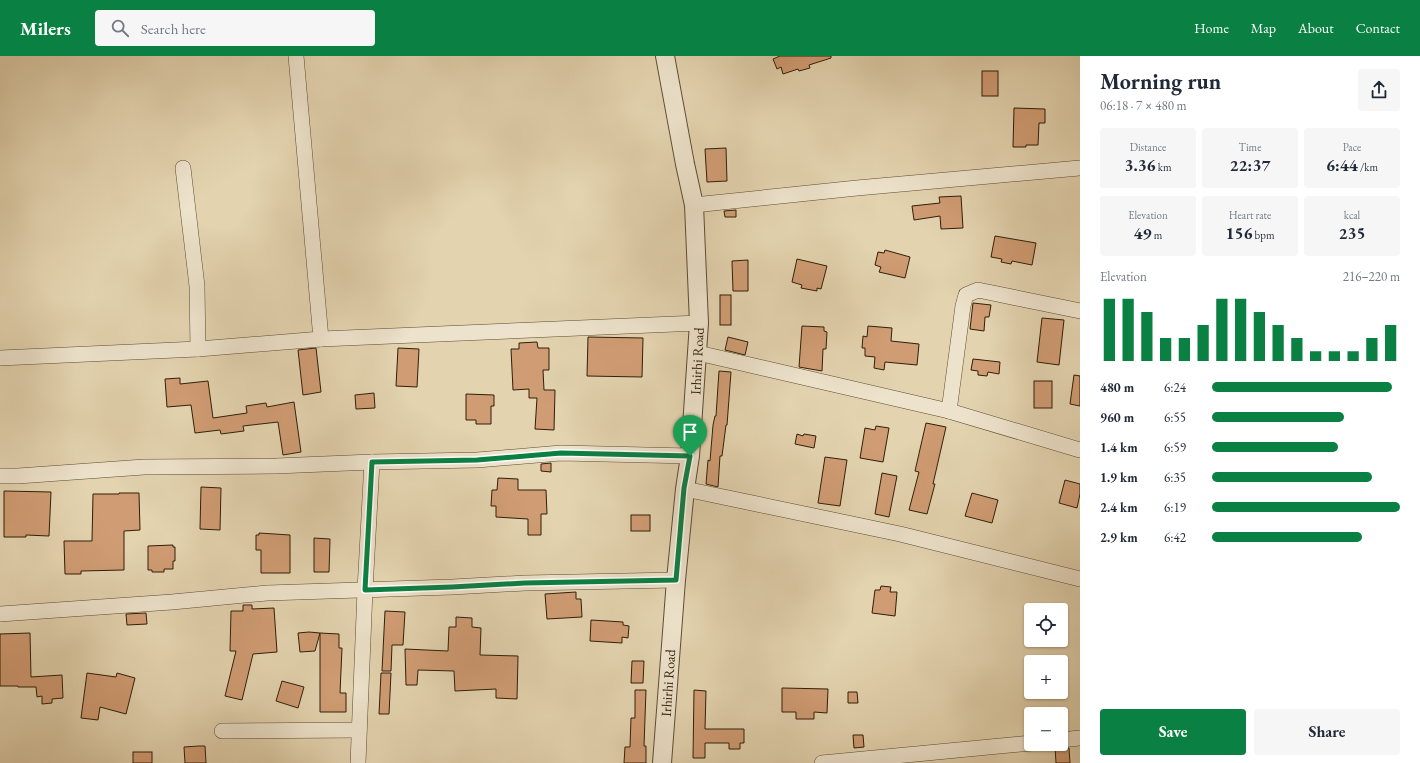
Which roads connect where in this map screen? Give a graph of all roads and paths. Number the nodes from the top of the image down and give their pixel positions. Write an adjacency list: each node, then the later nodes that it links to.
1 (296, 56): 8 (street)
2 (665, 56): 5 (street, Irhirhi Road)
3 (183, 168): 9 (street)
4 (1080, 168): 5 (street)
5 (694, 205): 7 (street, Irhirhi Road)
6 (1080, 312): 12 (street)
7 (699, 323): 8 (street); 10 (street, Irhirhi Road)
8 (321, 339): 9 (street)
9 (198, 348): 11 (street)
10 (698, 353): 12 (street); 14 (street, Irhirhi Road)
11 (0, 358)
12 (949, 412): 13 (street)
13 (1080, 450)
14 (690, 456): 15 (street); 17 (street, Irhirhi Road)
15 (372, 462): 16 (street); 20 (street)
16 (0, 476)
17 (684, 488): 18 (street); 19 (street, Irhirhi Road)
18 (1080, 579)
19 (676, 580): 20 (street); 28 (street, Irhirhi Road)
20 (365, 590): 21 (street); 22 (street)
21 (0, 614)
22 (359, 730): 23 (street); 27 (street)
23 (222, 731)
24 (1080, 738): 25 (street)
25 (1068, 739)
26 (1024, 744): 29 (street)
27 (358, 763)
28 (662, 763)
29 (822, 763)

